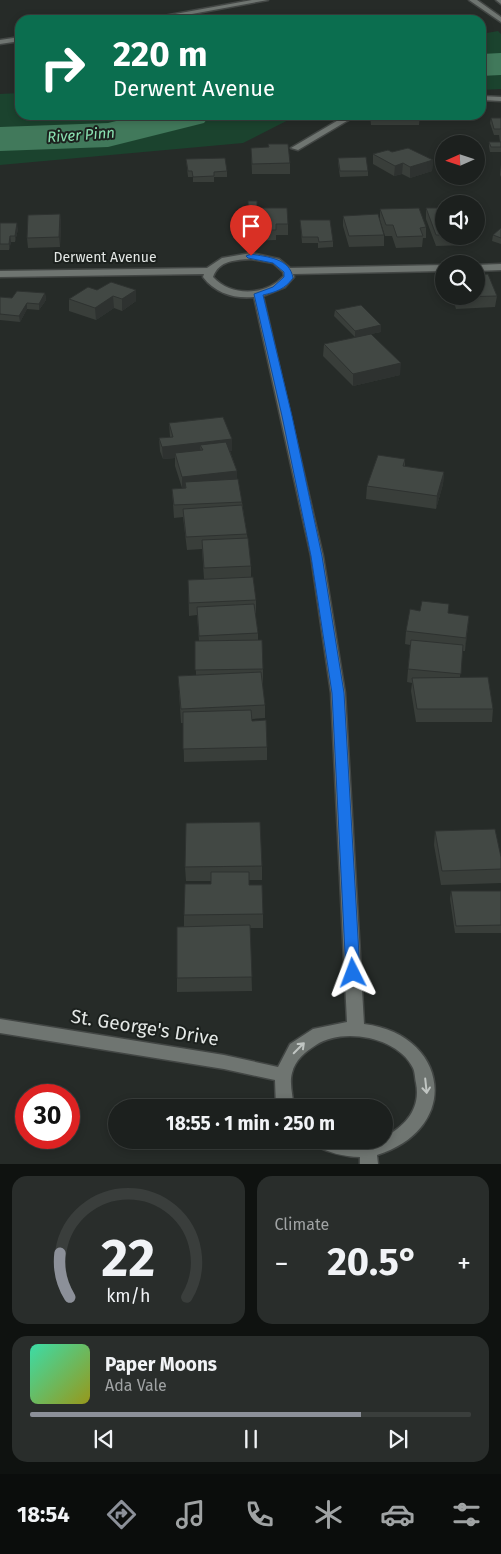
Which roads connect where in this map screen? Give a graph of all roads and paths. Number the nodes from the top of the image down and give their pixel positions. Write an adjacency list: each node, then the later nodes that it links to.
1 (265, 0): 3 (street)
2 (472, 0): 4 (street)
3 (176, 15)
4 (501, 20)
5 (15, 40): 6 (street)
6 (0, 42)
7 (486, 98): 8 (street)
8 (501, 99)
9 (344, 120): 10 (street)
10 (295, 148)
11 (501, 267): 13 (street)
12 (435, 268): 15 (street)
13 (485, 268)
14 (209, 270): 15 (street, Derwent Avenue); 16 (street, Derwent Avenue); 17 (street)
15 (288, 271): 17 (street)
16 (0, 274)
17 (258, 294): 19 (street)
18 (0, 1026): 20 (street, St. George's Drive)
19 (356, 1028): 20 (street, one-way to 19); 23 (street, one-way to 23)
20 (282, 1075): 21 (street)
21 (283, 1099)
22 (348, 1149): 23 (street)
23 (368, 1157)

